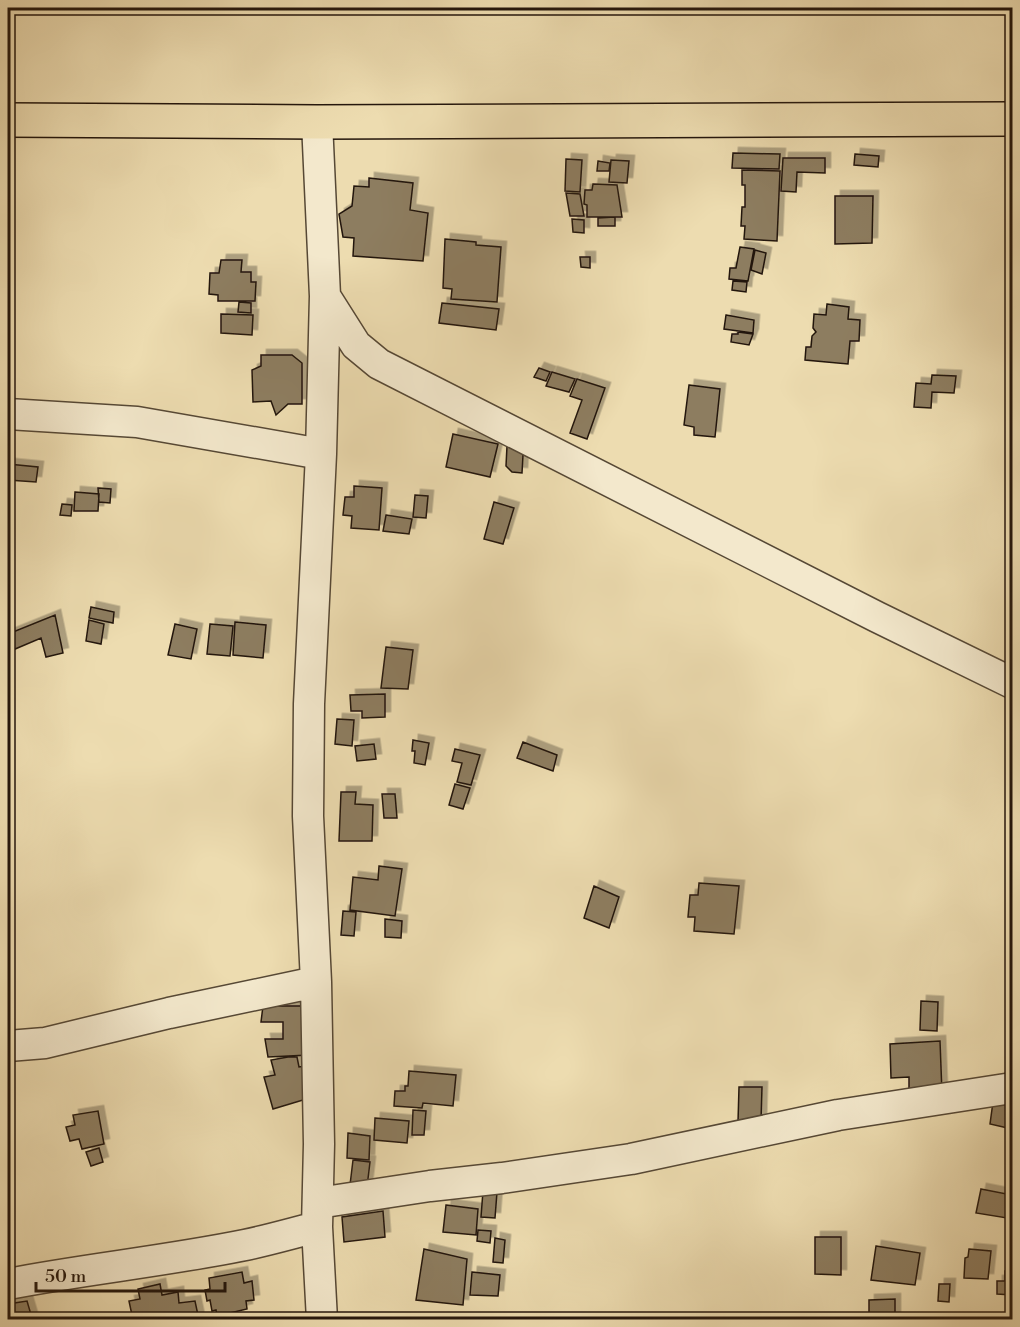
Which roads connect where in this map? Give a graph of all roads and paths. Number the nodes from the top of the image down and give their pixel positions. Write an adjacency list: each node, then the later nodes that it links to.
1 (1012, 119): 3 (highway)
2 (8, 120): 3 (highway)
3 (317, 122): 4 (street)
4 (325, 296): 6 (street); 7 (street)
5 (8, 414): 6 (street)
6 (321, 454): 8 (street)
7 (1012, 683)
8 (316, 982): 9 (street); 11 (street)
9 (8, 1046)
10 (1012, 1088): 11 (street)
11 (317, 1215): 12 (street); 13 (street)
12 (8, 1284)
13 (322, 1320)

